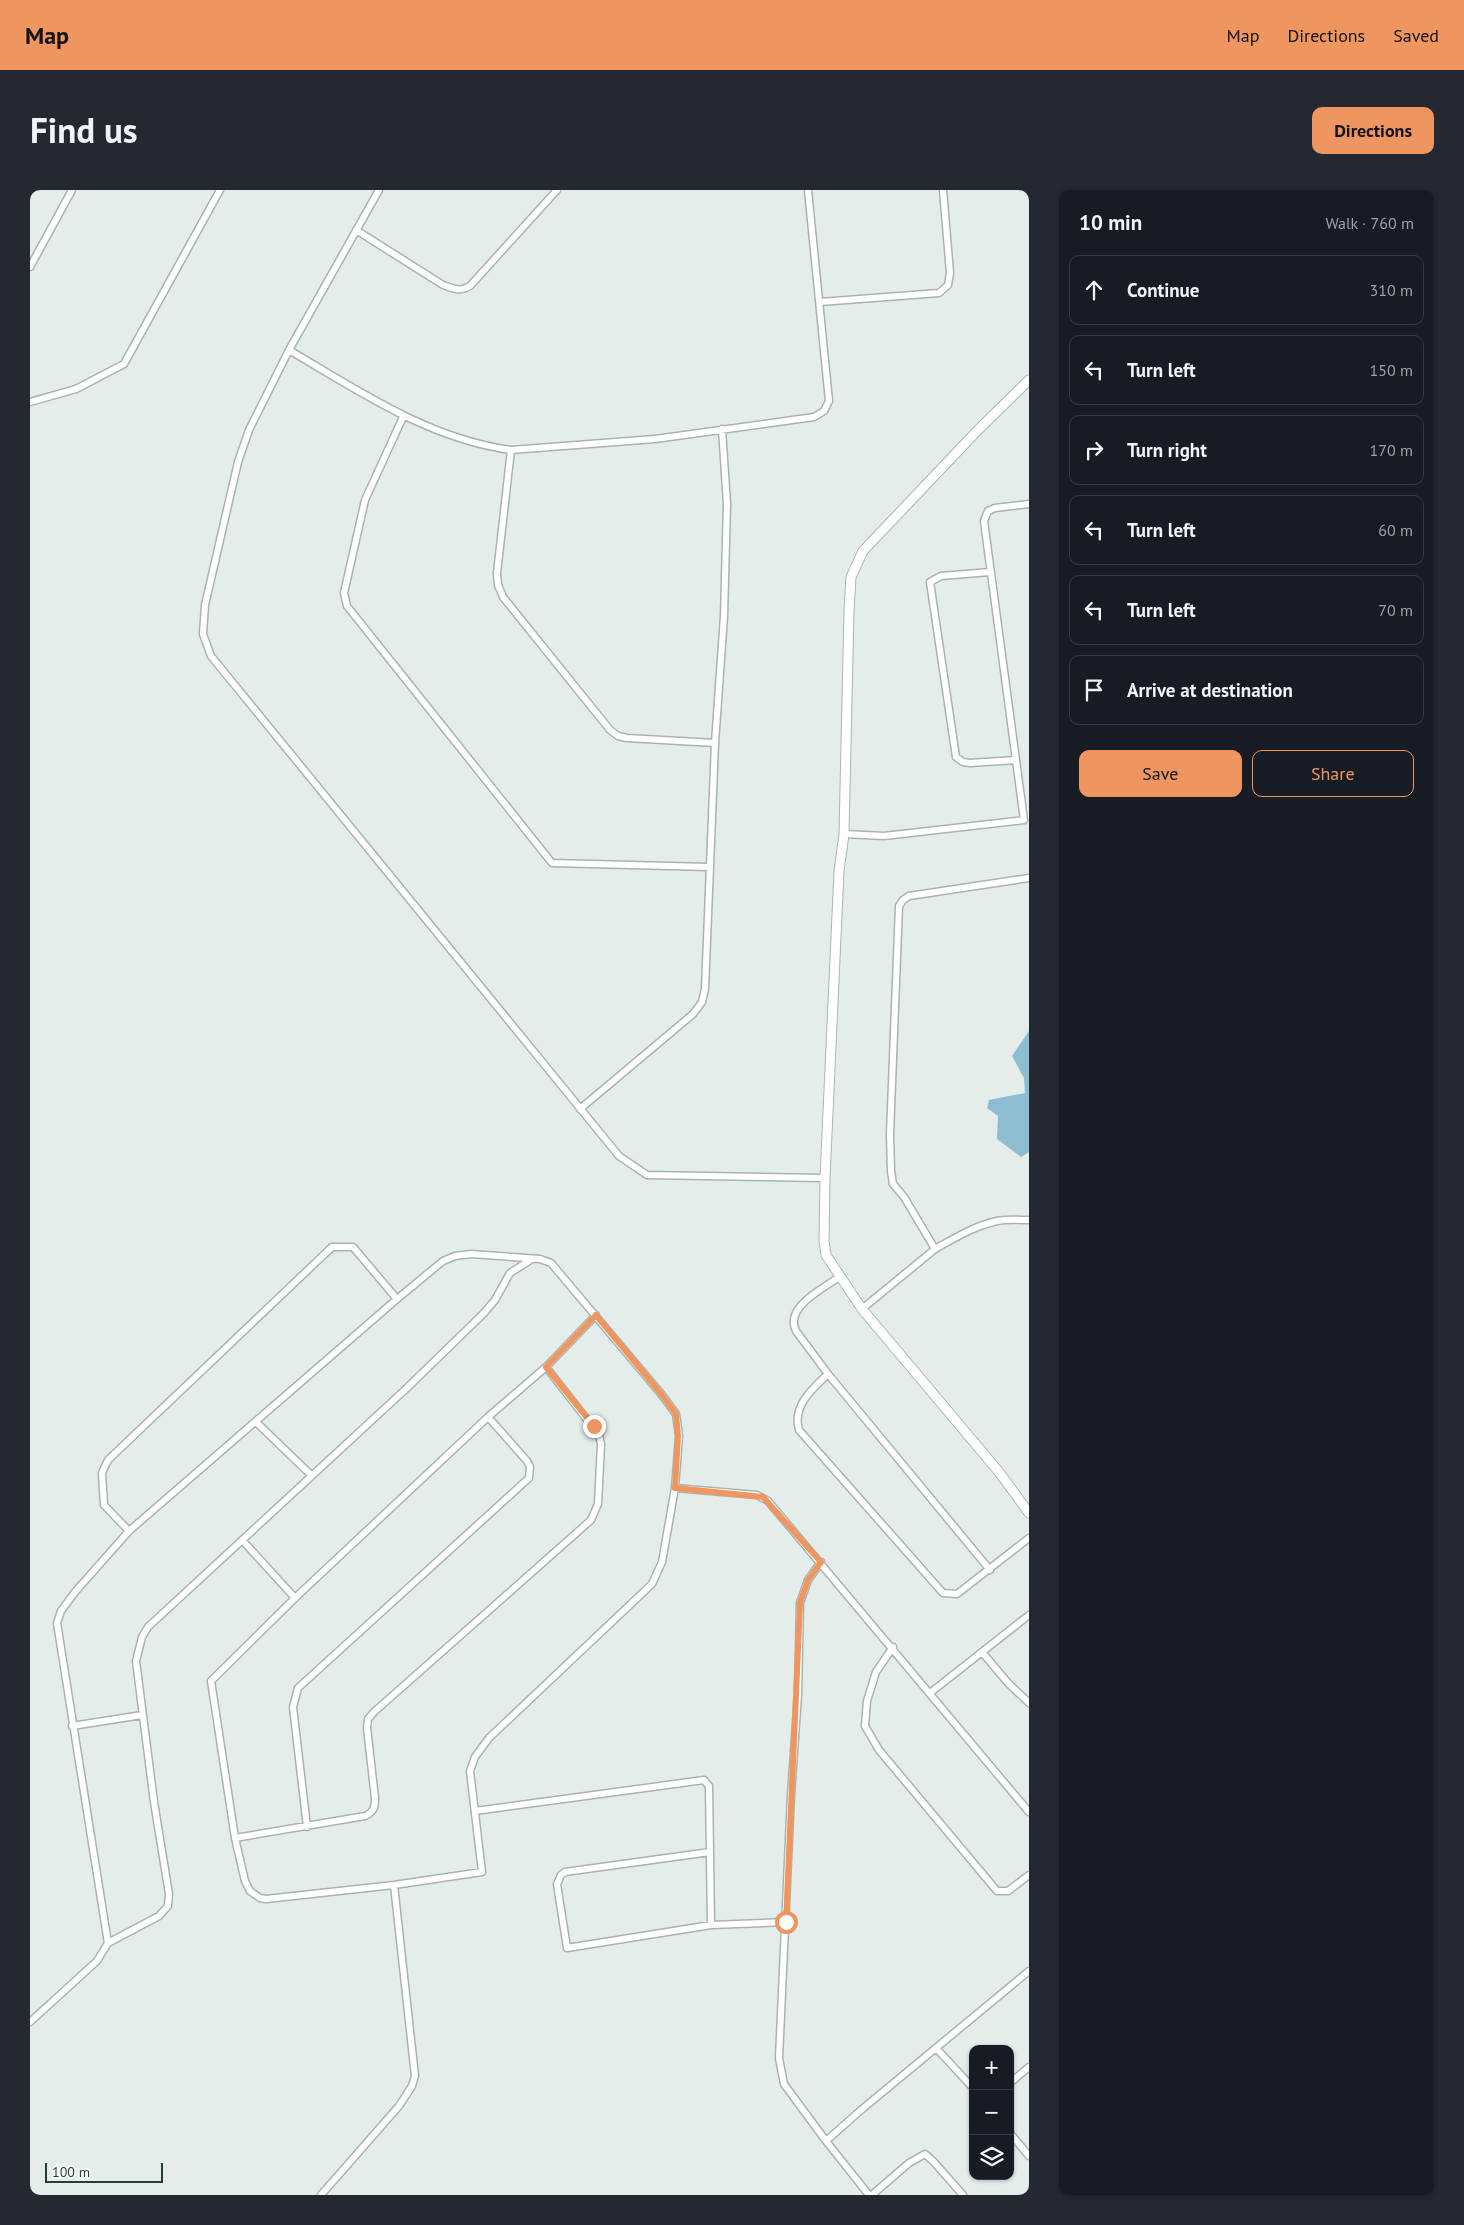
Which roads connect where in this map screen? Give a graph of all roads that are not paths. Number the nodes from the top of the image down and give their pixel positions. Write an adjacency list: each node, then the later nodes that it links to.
1 (72, 190): 8 (street)
2 (220, 190): 12 (street)
3 (379, 190): 7 (street)
4 (558, 190): 7 (street)
5 (808, 190): 9 (street)
6 (943, 190): 9 (street)
7 (356, 230): 10 (street)
8 (30, 267)
9 (820, 302): 14 (street)
10 (289, 350): 13 (street); 24 (street)
11 (1029, 380): 21 (street)
12 (30, 402)
13 (403, 417): 15 (street); 22 (street)
14 (722, 429): 15 (street); 18 (street)
15 (511, 450): 18 (street)
16 (1029, 504): 17 (street)
17 (990, 572): 19 (street); 19 (street)
18 (715, 743): 22 (street)
19 (1016, 760): 20 (street)
20 (1026, 819): 21 (street)
21 (844, 834): 25 (street)
22 (709, 867): 24 (street)
23 (1029, 878): 27 (street)
24 (580, 1109): 25 (street)
25 (825, 1178): 29 (street)
26 (1029, 1220): 27 (street)
27 (934, 1249): 31 (street)
28 (532, 1259): 30 (street); 32 (street); 37 (street)
29 (839, 1277): 31 (street); 34 (street)
30 (396, 1299): 36 (street); 40 (street)
31 (862, 1309): 39 (street)
32 (596, 1315): 33 (street); 38 (street)
33 (546, 1367): 35 (street); 56 (street)
34 (828, 1374): 44 (street); 44 (street)
35 (488, 1417): 45 (street); 56 (street)
36 (256, 1422): 37 (street); 40 (street)
37 (311, 1475): 42 (street)
38 (675, 1488): 43 (street); 54 (street)
39 (1029, 1513)
40 (129, 1531): 53 (street)
41 (1029, 1538): 44 (street)
42 (243, 1541): 45 (street); 52 (street)
43 (821, 1562): 47 (street); 61 (street)
44 (990, 1570)
45 (295, 1598): 57 (street)
46 (1029, 1615): 48 (street)
47 (893, 1648): 49 (street); 59 (street)
48 (982, 1652): 49 (street); 50 (street)
49 (930, 1693): 55 (street)
50 (1026, 1695): 51 (street)
51 (1029, 1704)
52 (142, 1716): 53 (street); 63 (street)
53 (72, 1726): 63 (street)
54 (475, 1811): 58 (street); 60 (street)
55 (1029, 1812)
56 (307, 1827): 57 (street)
57 (235, 1838): 60 (street)
58 (710, 1852): 62 (street); 62 (street)
59 (1029, 1875)
60 (394, 1885): 73 (street)
61 (786, 1922): 62 (street); 71 (street)
62 (711, 1925)
63 (108, 1942): 65 (street)
64 (1029, 1972): 66 (street)
65 (30, 2022)
66 (936, 2048): 69 (street); 71 (street)
67 (1029, 2067): 68 (street)
68 (1014, 2080)
69 (969, 2084)
70 (1012, 2135): 72 (street)
71 (826, 2141): 74 (street)
72 (1029, 2156)
73 (321, 2195)
74 (871, 2195): 75 (street)
75 (963, 2195)

